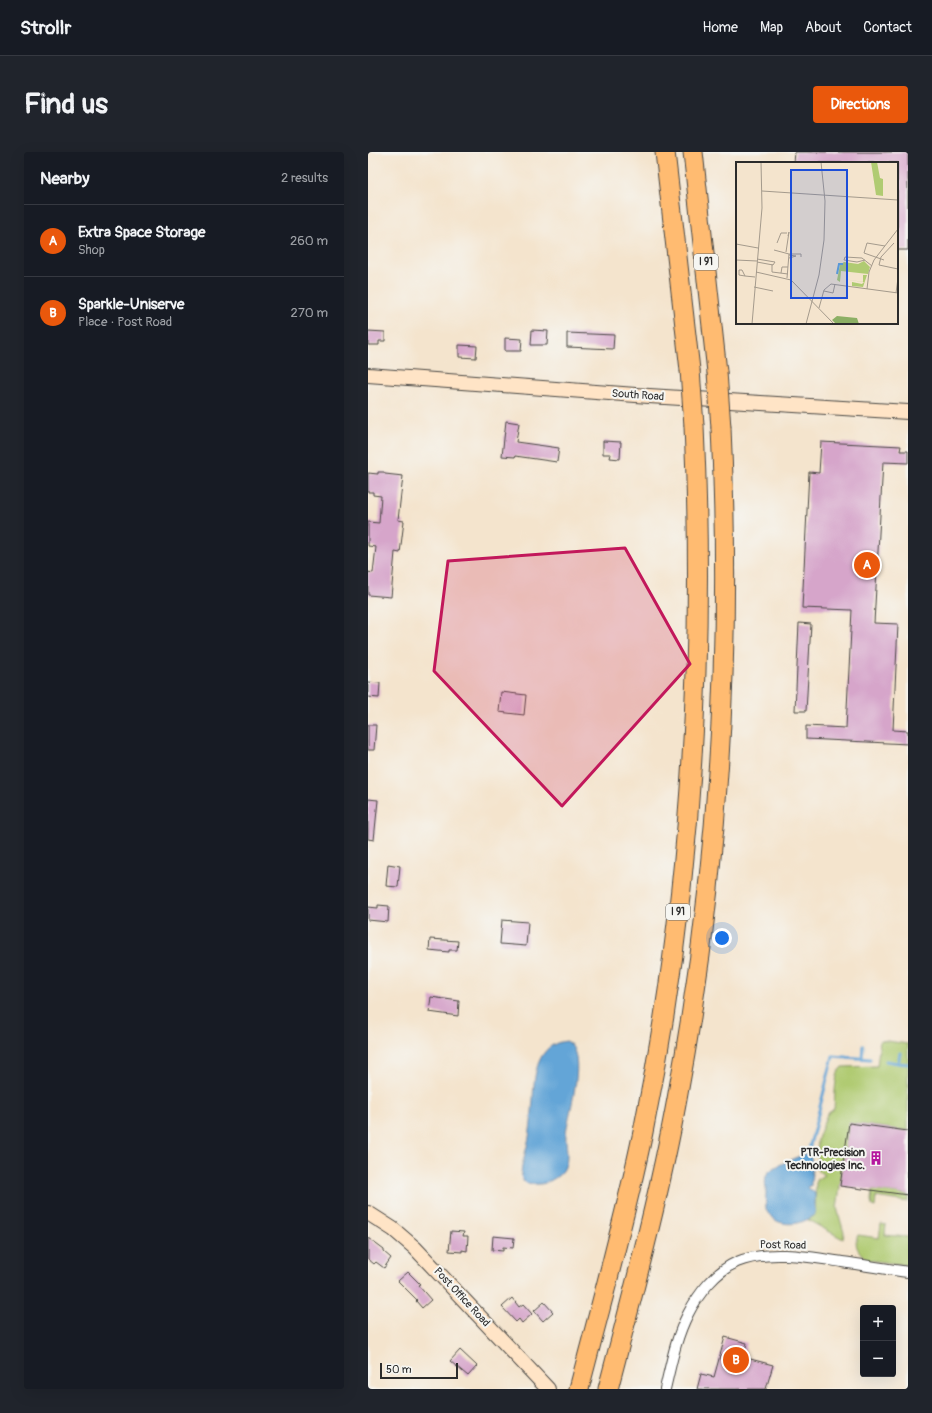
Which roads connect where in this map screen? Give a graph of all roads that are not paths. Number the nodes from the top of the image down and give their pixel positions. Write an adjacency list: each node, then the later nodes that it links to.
1 (666, 152): 8 (highway, I 91, bridge)
2 (693, 152): 9 (highway, I 91, bridge)
3 (368, 375): 4 (main road, South Road)
4 (908, 412)
5 (368, 1213): 7 (main road, Post Office Road)
6 (908, 1272): 10 (street, Post Road)
7 (548, 1389)
8 (580, 1389)
9 (608, 1389)
10 (665, 1389)

